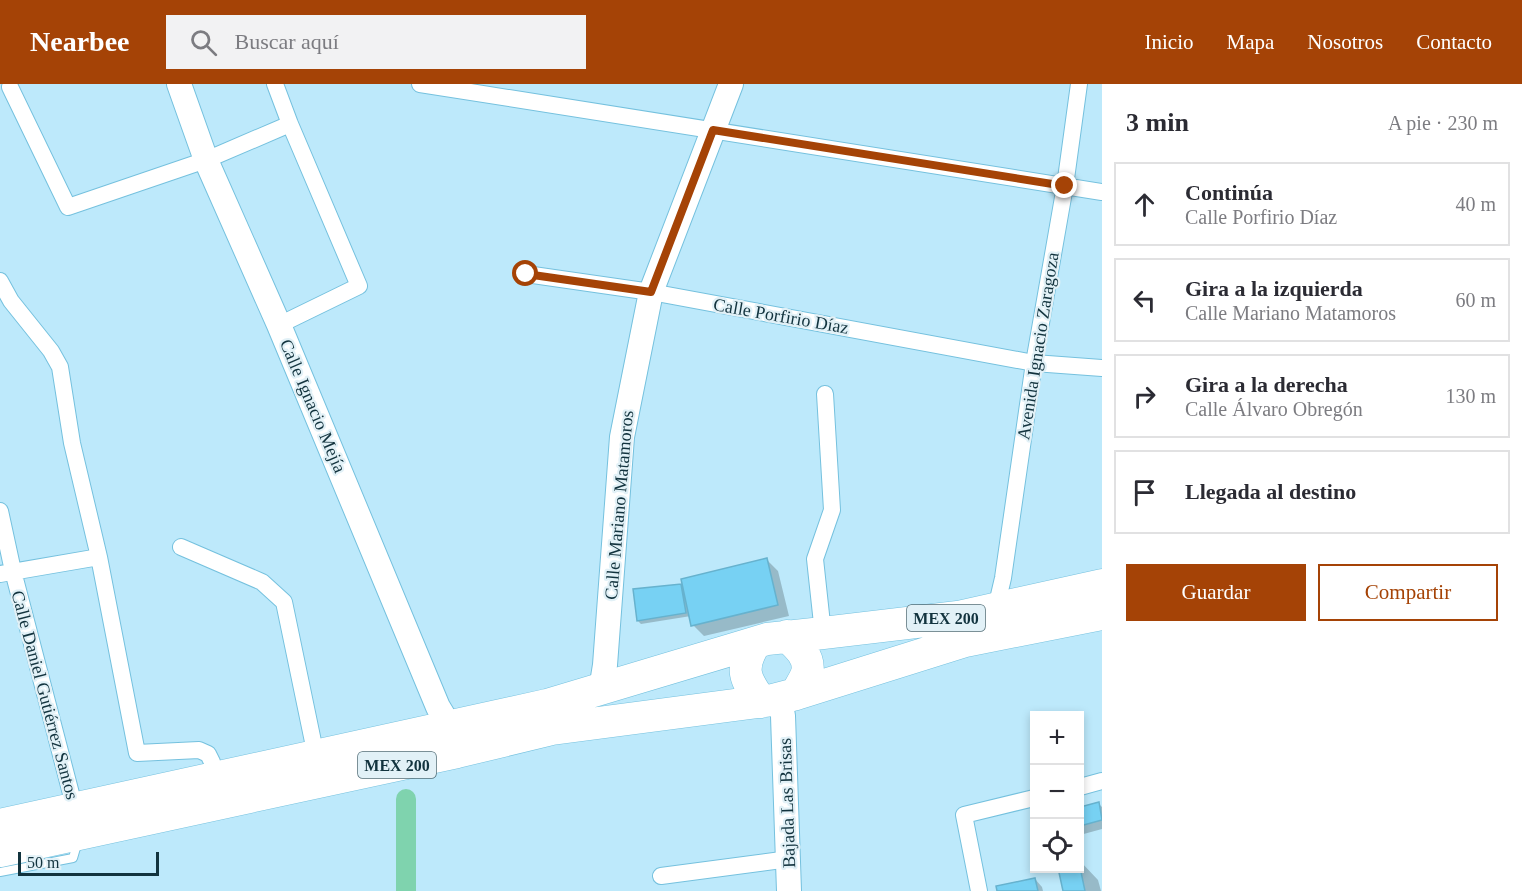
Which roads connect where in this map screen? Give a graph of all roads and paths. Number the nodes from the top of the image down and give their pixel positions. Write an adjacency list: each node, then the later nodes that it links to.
1 (179, 84): 9 (street, Calle Ignacio Mejía)
2 (275, 84): 7 (street)
3 (420, 84): 8 (street)
4 (731, 84): 8 (street, Calle Mariano Matamoros)
5 (1079, 84): 10 (street, Avenida Ignacio Zaragoza)
6 (10, 87): 9 (street)
7 (290, 124): 9 (street); 15 (street)
8 (713, 130): 10 (street); 14 (street, Calle Mariano Matamoros)
9 (206, 160): 15 (street, Calle Ignacio Mejía)
10 (1065, 186): 11 (street); 16 (street, Avenida Ignacio Zaragoza)
11 (1102, 192)
12 (526, 274): 14 (street, Calle Porfirio Díaz)
13 (0, 282): 21 (street)
14 (651, 292): 16 (street, Calle Porfirio Díaz); 28 (street, Calle Mariano Matamoros)
15 (279, 325): 30 (street, Calle Ignacio Mejía)
16 (1034, 363): 17 (street, Calle Porfirio Díaz); 23 (street, Avenida Ignacio Zaragoza)
17 (1102, 368)
18 (825, 394): 25 (street)
19 (0, 511): 22 (street, Calle Daniel Gutiérrez Santos)
20 (181, 547): 31 (street)
21 (99, 557): 22 (street); 32 (street)
22 (6, 572): 36 (street, Calle Daniel Gutiérrez Santos)
23 (996, 608): 24 (highway, MEX 200); 25 (highway, MEX 200)
24 (1101, 608): 29 (highway, MEX 200)
25 (823, 633): 26 (highway, MEX 200)
26 (787, 636): 27 (highway, MEX 200); 29 (highway)
27 (755, 643): 28 (highway, MEX 200); 29 (highway)
28 (601, 690): 30 (highway, MEX 200)
29 (780, 703): 36 (highway, MEX 200); 39 (street, Bajada Las Brisas)
30 (450, 727): 31 (highway, MEX 200)
31 (316, 756): 32 (highway, MEX 200)
32 (214, 778): 36 (highway, MEX 200)
33 (1102, 781): 34 (street)
34 (1084, 786)
35 (1030, 799): 43 (street)
36 (78, 821): 37 (highway, MEX 200); 38 (highway, MEX 200); 40 (lane)
37 (0, 825)
38 (0, 851)
39 (789, 859): 41 (street); 42 (street, Bajada Las Brisas)
40 (0, 872)
41 (661, 876)
42 (789, 891)
43 (979, 891)

